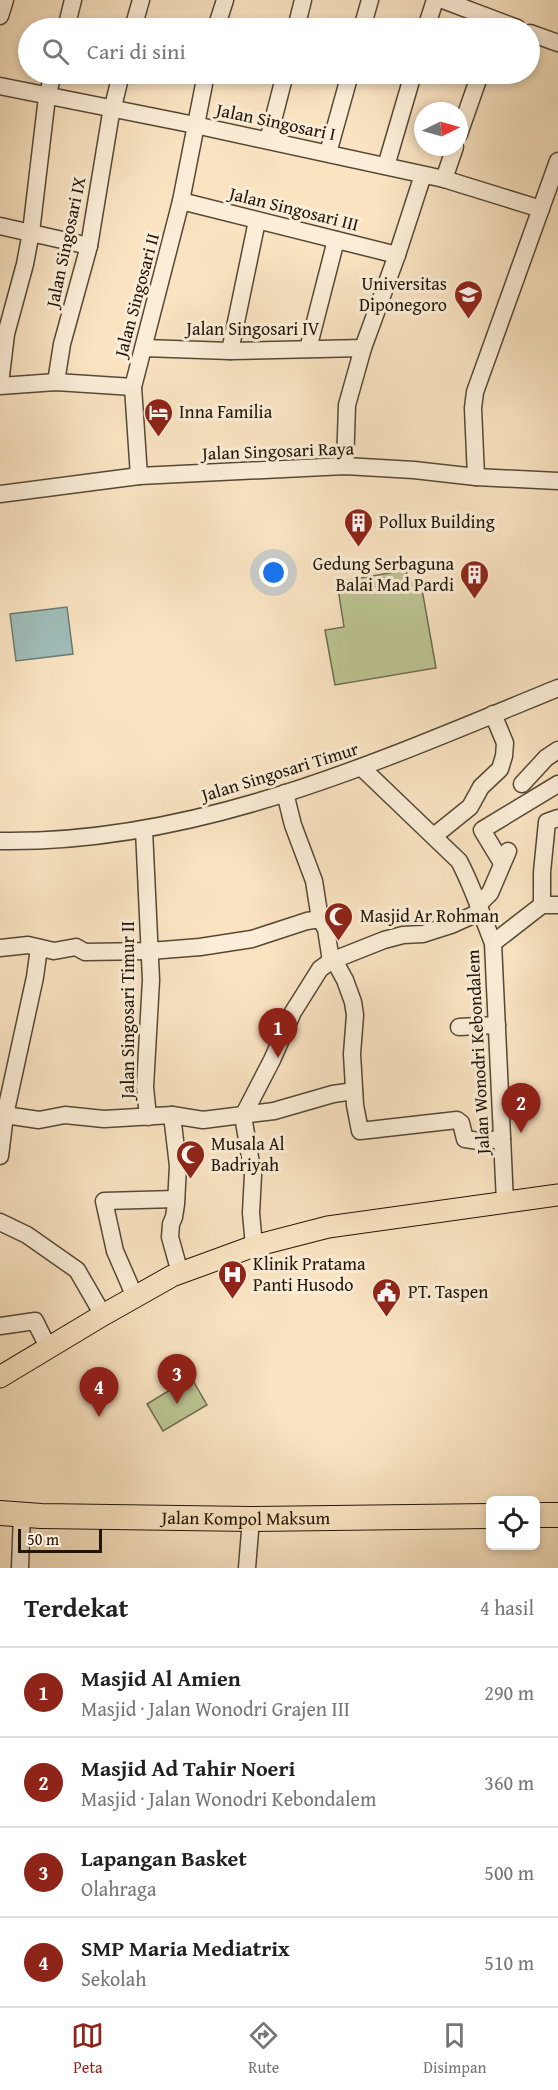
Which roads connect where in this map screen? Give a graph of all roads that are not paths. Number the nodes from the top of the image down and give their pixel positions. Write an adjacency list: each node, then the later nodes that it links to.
1 (5, 0): 9 (street)
2 (73, 0): 10 (street)
3 (141, 0): 11 (street)
4 (225, 0): 12 (street)
5 (303, 0): 13 (street)
6 (370, 0): 14 (street)
7 (435, 0): 15 (street)
8 (443, 0): 16 (street)
9 (0, 16)
10 (68, 18)
11 (136, 18)
12 (219, 18)
13 (298, 18)
14 (365, 18)
15 (429, 18)
16 (481, 18)
17 (540, 37): 18 (street)
18 (558, 43)
19 (50, 84): 27 (street)
20 (118, 84): 29 (street, Jalan Singosari IX)
21 (204, 84): 30 (street, Jalan Singosari II)
22 (282, 84): 31 (street)
23 (347, 84): 32 (street)
24 (410, 84): 35 (street)
25 (476, 84): 28 (street)
26 (0, 86): 27 (street, Jalan Singosari I)
27 (47, 97): 29 (street, Jalan Singosari I); 42 (street)
28 (468, 108)
29 (112, 109): 30 (street, Jalan Singosari I); 44 (street, Jalan Singosari IX)
30 (195, 125): 31 (street, Jalan Singosari I); 38 (street, Jalan Singosari II)
31 (268, 140): 32 (street, Jalan Singosari I)
32 (328, 153): 35 (street, Jalan Singosari I)
33 (452, 156): 37 (street)
34 (558, 161): 39 (street)
35 (386, 166): 36 (street, Jalan Singosari I)
36 (423, 175): 37 (street, Jalan Singosari I); 45 (street)
37 (444, 179): 39 (street, Jalan Singosari I)
38 (181, 201): 40 (street, Jalan Singosari III); 46 (street, Jalan Singosari II)
39 (541, 209): 55 (street)
40 (257, 221): 43 (street, Jalan Singosari III); 49 (street)
41 (0, 226): 42 (street)
42 (31, 232): 44 (street); 51 (street)
43 (336, 240): 45 (street, Jalan Singosari III); 48 (street)
44 (89, 246): 50 (street, Jalan Singosari IX)
45 (397, 255): 47 (street)
46 (144, 348): 49 (street, Jalan Singosari IV); 52 (street, Jalan Singosari II)
47 (363, 348): 48 (street, Jalan Singosari IV); 53 (street)
48 (308, 349): 49 (street, Jalan Singosari IV)
49 (230, 351)
50 (56, 382): 51 (street); 52 (street)
51 (0, 385)
52 (133, 387): 54 (street, Jalan Singosari II)
53 (345, 466): 54 (street, Jalan Singosari Raya); 55 (street, Jalan Singosari Raya)
54 (139, 476): 57 (street, Jalan Singosari Raya)
55 (476, 477): 56 (street, Jalan Singosari Raya)
56 (558, 481)
57 (0, 494)
58 (558, 688): 59 (street, Jalan Singosari Timur)
59 (493, 714): 61 (street, Jalan Singosari Timur); 67 (street)
60 (558, 750): 62 (street)
61 (362, 768): 64 (street, Jalan Singosari Timur); 67 (street, Jalan Wonodri Kebondalem)
62 (522, 784)
63 (558, 784): 70 (street)
64 (285, 794): 66 (street, Jalan Singosari Timur); 71 (street)
65 (558, 818): 69 (street)
66 (144, 830): 68 (street, Jalan Singosari Timur); 75 (street, Jalan Singosari Timur II)
67 (434, 836): 70 (street, Jalan Wonodri Kebondalem)
68 (0, 841)
69 (550, 905): 72 (street)
70 (479, 909): 72 (street, Jalan Wonodri Kebondalem); 76 (street)
71 (320, 919): 75 (street); 76 (street)
72 (493, 943): 77 (street, Jalan Wonodri Kebondalem)
73 (0, 948): 74 (street)
74 (39, 948): 75 (street); 80 (street)
75 (150, 951): 83 (street, Jalan Singosari Timur II)
76 (333, 961): 79 (street); 82 (street)
77 (497, 1025): 78 (street); 84 (street, Jalan Wonodri Kebondalem)
78 (459, 1027)
79 (354, 1091): 82 (street); 84 (street)
80 (3, 1113): 83 (street); 85 (street)
81 (172, 1115): 82 (street); 83 (street); 87 (street)
82 (243, 1116): 90 (street)
83 (148, 1117)
84 (502, 1139): 88 (street, Jalan Wonodri Kebondalem)
85 (0, 1156)
86 (558, 1195): 88 (main road)
87 (176, 1199): 91 (street); 92 (street)
88 (505, 1202): 90 (main road)
89 (0, 1222): 93 (street)
90 (254, 1246): 91 (main road)
91 (180, 1274): 92 (main road)
92 (135, 1297): 93 (main road)
93 (103, 1315): 95 (main road)
94 (0, 1326): 95 (street)
95 (48, 1347): 96 (main road)
96 (0, 1377)
97 (11, 1514): 101 (highway, Jalan Kompol Maksum); 102 (street)
98 (540, 1515): 99 (highway)
99 (558, 1515)
100 (486, 1516): 101 (highway, Jalan Kompol Maksum)
101 (251, 1519): 103 (street)
102 (21, 1568)
103 (247, 1568)

